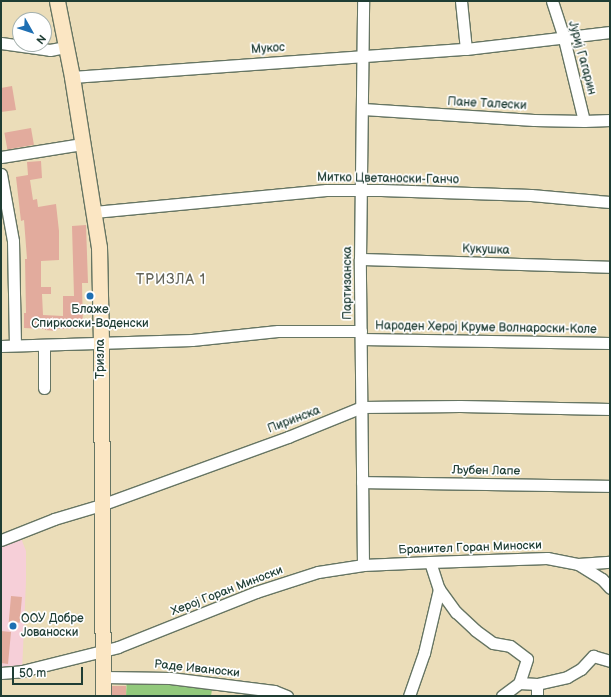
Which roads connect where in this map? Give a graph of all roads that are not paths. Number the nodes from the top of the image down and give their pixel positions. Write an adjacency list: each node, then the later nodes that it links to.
1 (57, 1): 8 (street, Тризла)
2 (363, 1): 10 (street, Партизанска)
3 (461, 1): 9 (street)
4 (552, 1): 6 (street, Јуриј Гагарин)
5 (610, 32): 6 (street, Мукос)
6 (564, 39): 9 (street, Мукос); 14 (street, Јуриј Гагарин)
7 (1, 43): 8 (street)
8 (66, 47): 11 (street, Тризла)
9 (466, 49): 10 (street, Мукос)
10 (362, 55): 11 (street, Мукос); 12 (street, Партизанска)
11 (72, 78): 15 (street, Тризла)
12 (363, 109): 14 (street, Пане Талески); 18 (street, Партизанска)
13 (610, 120): 14 (street, Пане Талески)
14 (584, 121)
15 (82, 144): 16 (street); 20 (street, Тризла)
16 (1, 157)
17 (1, 174): 27 (street)
18 (361, 189): 19 (street, Митко Цветаноски-Ганчо); 20 (street, Митко Цветаноски-Ганчо); 21 (street, Партизанска)
19 (610, 202)
20 (94, 212): 26 (street, Тризла)
21 (360, 259): 22 (street, Кукушка); 23 (street, Партизанска)
22 (610, 267)
23 (361, 335): 24 (street, Народен Херој Круме Волнароски-Коле); 26 (street, Народен Херој Круме Волнароски-Коле); 30 (street, Партизанска)
24 (610, 343)
25 (44, 344): 26 (street, Народен Херој Круме Волнароски-Коле); 27 (street, Народен Херој Круме Волнароски-Коле); 29 (street)
26 (101, 344): 34 (street, Тризла)
27 (15, 345): 28 (street, Народен Херој Круме Волнароски-Коле)
28 (1, 346)
29 (44, 388)
30 (362, 407): 31 (street, Пиринска); 32 (street, Партизанска); 34 (street, Пиринска)
31 (610, 409)
32 (362, 482): 33 (street, Љубен Лапе); 39 (street, Партизанска)
33 (610, 486)
34 (101, 505): 35 (street, Пиринска); 42 (street, Тризла)
35 (1, 540)
36 (430, 562): 38 (street, Бранител Горан Миноски); 39 (street, Бранител Горан Миноски); 40 (street)
37 (610, 562): 38 (street, Бранител Горан Миноски)
38 (578, 564): 41 (street, Бранител Горан Миноски)
39 (363, 565): 42 (street, Херој Горан Миноски)
40 (439, 588): 46 (street); 50 (street)
41 (610, 588)
42 (103, 650): 44 (street, Херој Горан Миноски); 45 (street, Тризла)
43 (610, 661): 47 (street)
44 (1, 673)
45 (103, 677): 48 (street, Тризла); 49 (street, Раде Иваноски)
46 (519, 684): 47 (street); 51 (street)
47 (537, 684): 52 (street)
48 (103, 696)
49 (288, 696)
50 (409, 696)
51 (502, 696)
52 (537, 696)

